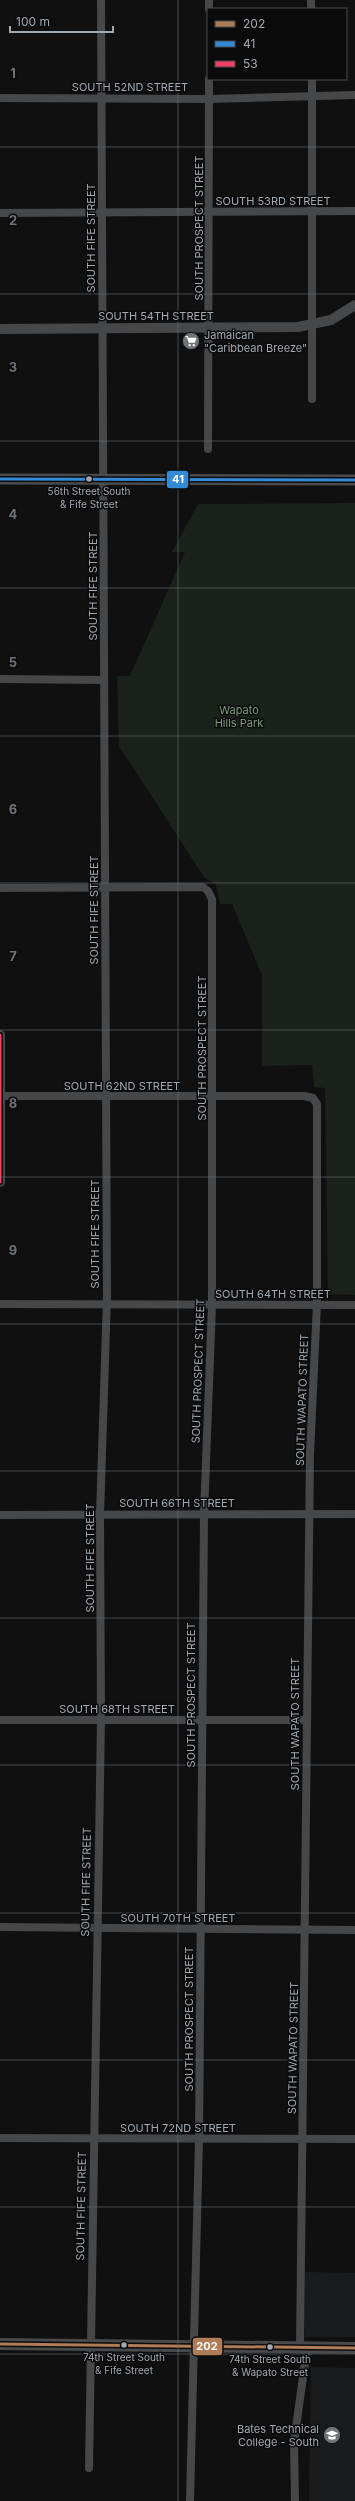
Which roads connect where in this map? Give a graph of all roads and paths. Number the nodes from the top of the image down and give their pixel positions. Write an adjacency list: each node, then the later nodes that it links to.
1 (101, 0): 6 (street, SOUTH FIFE STREET)
2 (209, 80): 8 (street, SOUTH PROSPECT STREET)
3 (312, 80): 5 (street)
4 (355, 95): 5 (street, SOUTH 52ND STREET)
5 (312, 96): 8 (street, SOUTH 52ND STREET); 11 (street)
6 (102, 97): 7 (street, SOUTH 52ND STREET); 8 (street, SOUTH 52ND STREET); 13 (street, SOUTH FIFE STREET)
7 (0, 98)
8 (209, 99): 10 (street, SOUTH PROSPECT STREET)
9 (355, 211): 11 (street, SOUTH 53RD STREET)
10 (208, 212): 11 (street, SOUTH 53RD STREET); 13 (street, SOUTH 53RD STREET); 17 (street, SOUTH PROSPECT STREET)
11 (313, 212): 15 (street)
12 (0, 213): 13 (street, SOUTH 53RD STREET)
13 (102, 213): 16 (street, SOUTH FIFE STREET)
14 (355, 305): 15 (street, SOUTH 54TH STREET)
15 (312, 326): 17 (street, SOUTH 54TH STREET); 19 (street)
16 (102, 328): 17 (street, SOUTH 54TH STREET); 18 (street, SOUTH 54TH STREET); 22 (street, SOUTH FIFE STREET)
17 (210, 328): 20 (street, SOUTH PROSPECT STREET)
18 (0, 329)
19 (312, 400)
20 (208, 449)
21 (0, 479): 22 (main road)
22 (103, 479): 23 (main road); 25 (street, SOUTH FIFE STREET)
23 (355, 480)
24 (0, 680): 25 (street)
25 (104, 680): 27 (street, SOUTH FIFE STREET)
26 (0, 888): 27 (street)
27 (105, 888): 30 (street, SOUTH FIFE STREET); 31 (street, SOUTH PROSPECT STREET)
28 (0, 1035): 29 (street)
29 (0, 1096): 30 (street, SOUTH 62ND STREET); 33 (street)
30 (106, 1097): 31 (street, SOUTH 62ND STREET); 35 (street, SOUTH FIFE STREET)
31 (213, 1097): 32 (street, SOUTH 62ND STREET); 37 (street, SOUTH PROSPECT STREET)
32 (316, 1100): 36 (street, SOUTH WAPATO STREET)
33 (0, 1182)
34 (0, 1304): 35 (street, SOUTH 64TH STREET)
35 (107, 1304): 37 (street, SOUTH 64TH STREET); 39 (street, SOUTH FIFE STREET)
36 (317, 1304): 37 (street, SOUTH 64TH STREET); 38 (street, SOUTH 64TH STREET); 41 (street, SOUTH WAPATO STREET)
37 (212, 1305): 40 (street, SOUTH PROSPECT STREET)
38 (355, 1305)
39 (100, 1514): 40 (street, SOUTH 66TH STREET); 43 (street, SOUTH 66TH STREET); 45 (street, SOUTH FIFE STREET)
40 (204, 1514): 41 (street, SOUTH 66TH STREET); 46 (street, SOUTH PROSPECT STREET)
41 (310, 1514): 42 (street, SOUTH 66TH STREET); 47 (street, SOUTH WAPATO STREET)
42 (355, 1514)
43 (0, 1515)
44 (0, 1720): 45 (street, SOUTH 68TH STREET)
45 (101, 1720): 46 (street, SOUTH 68TH STREET); 49 (street, SOUTH FIFE STREET)
46 (202, 1720): 47 (street, SOUTH 68TH STREET); 50 (street, SOUTH PROSPECT STREET)
47 (306, 1720): 51 (street, SOUTH WAPATO STREET)
48 (0, 1927): 49 (street, SOUTH 70TH STREET)
49 (96, 1928): 50 (street, SOUTH 70TH STREET); 54 (street, SOUTH FIFE STREET)
50 (200, 1929): 51 (street, SOUTH 70TH STREET); 55 (street, SOUTH PROSPECT STREET)
51 (306, 1930): 52 (street, SOUTH 70TH STREET); 56 (street, SOUTH WAPATO STREET)
52 (355, 1930)
53 (0, 2138): 54 (street, SOUTH 72ND STREET)
54 (92, 2138): 55 (street, SOUTH 72ND STREET); 59 (street, SOUTH FIFE STREET)
55 (199, 2139): 56 (street, SOUTH 72ND STREET); 60 (street, SOUTH PROSPECT STREET)
56 (302, 2139): 57 (street, SOUTH 72ND STREET); 61 (street, SOUTH WAPATO STREET)
57 (355, 2139)
58 (0, 2344): 59 (main road)
59 (90, 2346): 60 (main road); 63 (street, SOUTH FIFE STREET)
60 (193, 2347): 61 (main road); 64 (street, SOUTH PROSPECT STREET)
61 (304, 2348): 62 (main road); 65 (street, SOUTH WAPATO STREET)
62 (355, 2348)
63 (89, 2468)
64 (190, 2501)
65 (295, 2501)

